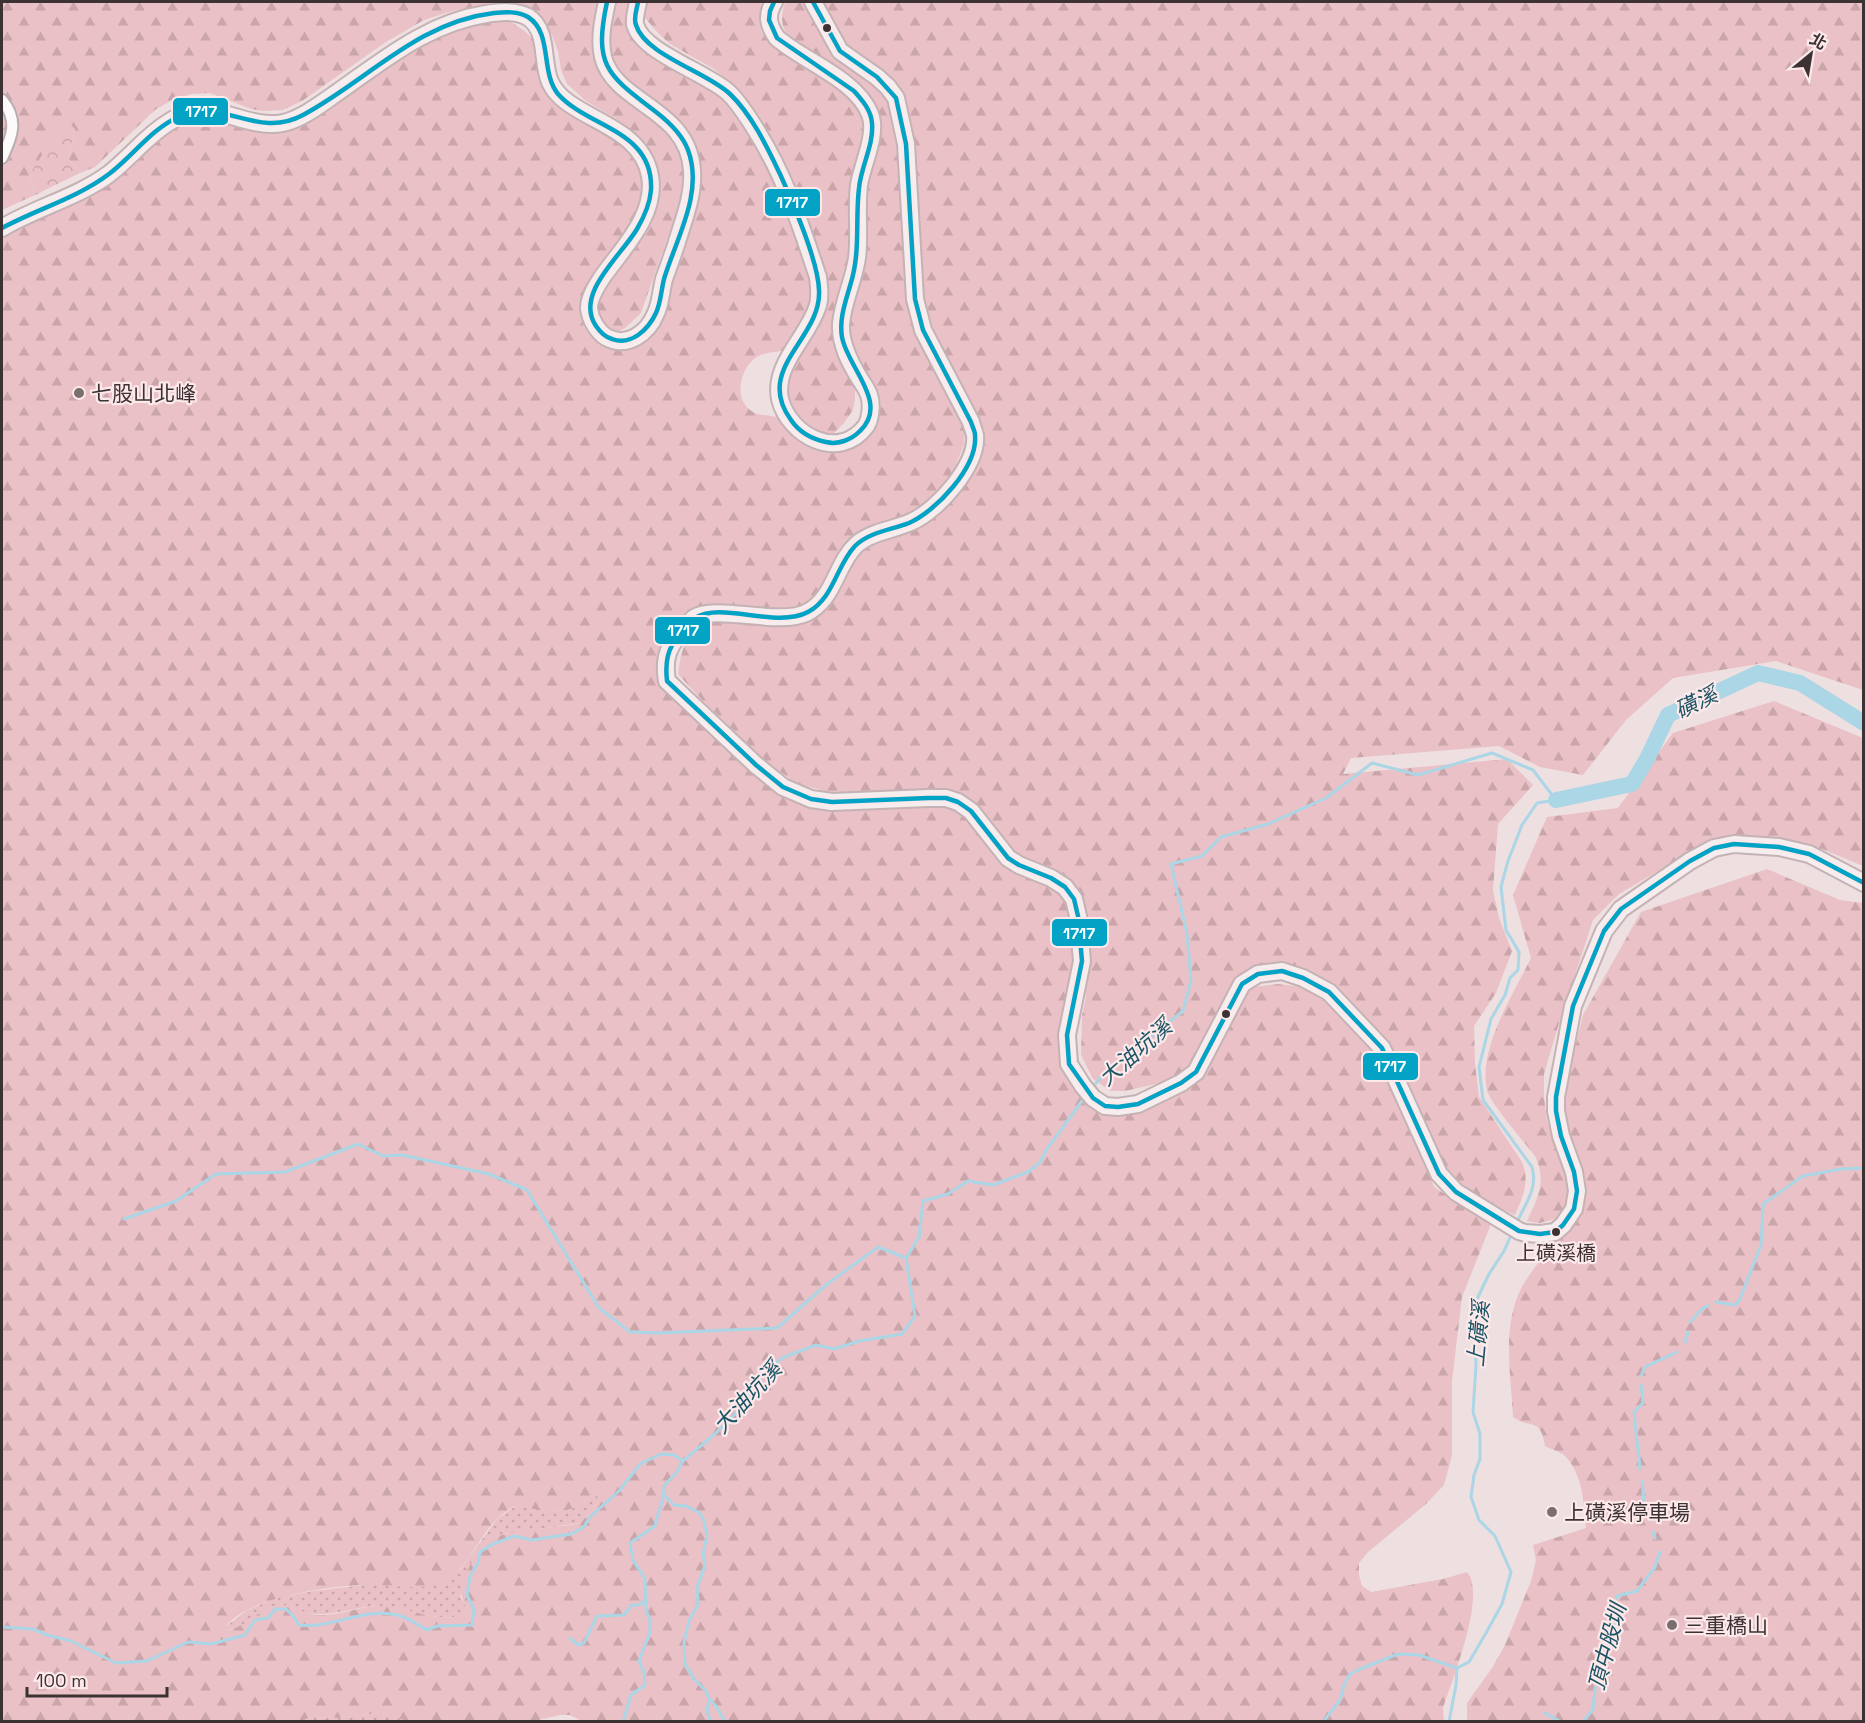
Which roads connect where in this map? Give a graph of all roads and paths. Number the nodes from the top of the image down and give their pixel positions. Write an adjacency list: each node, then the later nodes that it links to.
1 (607, 2): 7 (main road)
2 (638, 2): 3 (main road)
3 (774, 2)
4 (813, 2): 8 (main road)
5 (2, 100): 6 (street)
6 (2, 158)
7 (2, 228)
8 (1863, 884)

